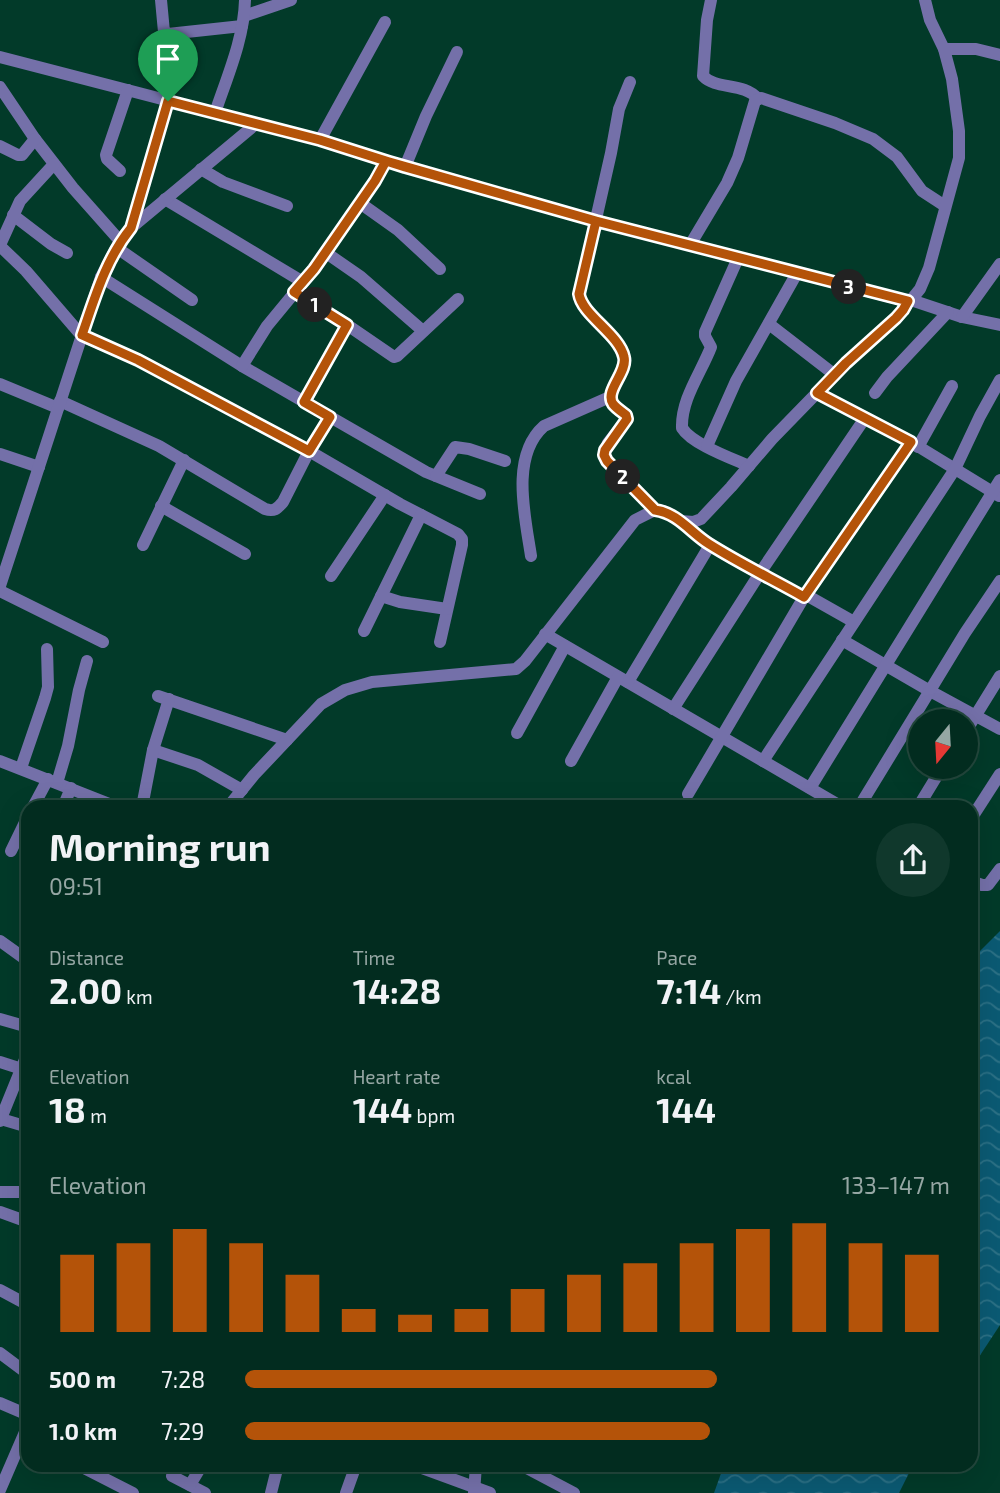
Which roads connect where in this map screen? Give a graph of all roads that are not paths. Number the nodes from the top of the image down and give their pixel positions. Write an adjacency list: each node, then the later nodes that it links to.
1 (161, 0): 6 (street)
2 (244, 0): 6 (street)
3 (291, 0): 6 (street)
4 (711, 0): 15 (street)
5 (925, 0): 8 (street)
6 (243, 21): 17 (street)
7 (384, 22): 20 (street)
8 (944, 49): 10 (street); 30 (street)
9 (457, 52): 24 (street)
10 (1000, 55)
11 (0, 57): 14 (street)
12 (630, 82): 32 (street)
13 (0, 87): 19 (street)
14 (128, 90): 16 (street); 26 (street)
15 (758, 99): 30 (street); 35 (street)
16 (168, 101): 17 (street); 33 (street)
17 (215, 113): 18 (street)
18 (257, 123): 20 (street); 25 (street)
19 (36, 139): 21 (street); 23 (street)
20 (320, 140): 22 (street)
21 (0, 146)
22 (386, 161): 24 (street); 28 (street)
23 (54, 164): 31 (street); 34 (street)
24 (405, 167): 32 (street)
25 (201, 169): 27 (street); 29 (street)
26 (120, 171)
27 (165, 199): 33 (street); 44 (street)
28 (360, 203): 37 (street); 41 (street)
29 (287, 206)
30 (945, 206): 47 (street)
31 (13, 215): 36 (street); 38 (street)
32 (596, 221): 35 (street); 62 (street)
33 (131, 228): 34 (street)
34 (118, 244): 43 (street); 46 (street)
35 (690, 245): 39 (street)
36 (0, 246): 54 (street)
37 (326, 252): 44 (street); 53 (street)
38 (67, 253)
39 (738, 258): 42 (street); 68 (street)
40 (1000, 264): 49 (street)
41 (440, 269)
42 (797, 273): 47 (street); 50 (street)
43 (101, 277): 54 (street); 55 (street)
44 (299, 287): 51 (street); 55 (street)
45 (458, 299): 53 (street)
46 (192, 300)
47 (909, 300): 48 (street); 56 (street)
48 (948, 312): 49 (street); 61 (street)
49 (962, 317): 52 (street)
50 (769, 324): 56 (street); 68 (street)
51 (347, 325): 53 (street); 63 (street)
52 (1000, 325)
53 (423, 331)
54 (82, 335): 64 (street); 69 (street)
55 (242, 366): 63 (street)
56 (835, 375): 60 (street)
57 (1000, 380): 75 (street)
58 (0, 384): 64 (street)
59 (952, 386): 67 (street)
60 (817, 393): 66 (street); 73 (street)
61 (875, 393)
62 (612, 397): 82 (street); 88 (street)
63 (304, 402): 65 (street)
64 (59, 405): 71 (street); 74 (street)
65 (330, 417): 69 (street); 76 (street)
66 (865, 418): 67 (street); 89 (street)
67 (914, 445): 75 (street); 94 (street)
68 (707, 446): 73 (street)
69 (309, 451): 71 (street); 80 (street)
70 (1, 457): 74 (street)
71 (184, 460): 81 (street)
72 (505, 461): 76 (street)
73 (749, 466): 84 (street)
74 (39, 467): 92 (street)
75 (955, 469): 79 (street); 96 (street)
76 (436, 476): 78 (street)
77 (1000, 480): 79 (street)
78 (481, 494)
79 (996, 494): 105 (street)
80 (385, 495): 83 (street); 90 (street)
81 (161, 506): 85 (street); 87 (street)
82 (655, 510): 84 (street); 98 (street)
83 (421, 515): 93 (street); 95 (street)
84 (681, 521): 86 (street)
85 (143, 545)
86 (710, 545): 89 (street); 107 (street)
87 (245, 554)
88 (531, 556)
89 (760, 573): 94 (street); 109 (street)
90 (331, 576)
91 (1000, 581): 108 (street)
92 (0, 588): 100 (street)
93 (382, 596): 95 (street); 97 (street)
94 (804, 597): 96 (street); 115 (street)
95 (447, 609): 101 (street)
96 (854, 622): 99 (street)
97 (364, 631)
98 (545, 634): 102 (street); 116 (street)
99 (842, 640): 105 (street); 120 (street)
100 (103, 642)
101 (439, 642)
102 (565, 646): 107 (street); 114 (street)
103 (47, 649): 121 (street)
104 (87, 661): 124 (street)
105 (885, 666): 108 (street); 126 (street)
106 (1000, 676): 111 (street)
107 (623, 680): 109 (street); 119 (street)
108 (930, 691): 110 (street); 135 (street)
109 (673, 709): 115 (street)
110 (963, 709)
111 (978, 713)
112 (978, 717): 113 (street)
113 (1000, 729)
114 (517, 733)
115 (721, 736): 120 (street); 128 (street)
116 (287, 740): 117 (street); 127 (street)
117 (153, 750): 127 (street); 132 (street)
118 (0, 761): 121 (street)
119 (570, 761)
120 (763, 761): 126 (street)
121 (20, 768): 124 (street)
122 (1000, 774): 137 (street)
123 (935, 779): 136 (street)
124 (52, 781): 125 (street); 129 (street)
125 (71, 788): 130 (street); 131 (street)
126 (810, 788): 134 (street)
127 (242, 790): 133 (street)
128 (688, 794)
129 (38, 800)
130 (66, 800)
131 (100, 800)
132 (143, 800)
133 (234, 800)
134 (821, 800)
135 (863, 800)
136 (922, 800)
137 (978, 808)
138 (21, 830): 139 (street)
139 (11, 851)
140 (1000, 869): 141 (street)
141 (978, 884)
142 (0, 941): 143 (street)
143 (21, 956)
144 (0, 1019): 145 (street)
145 (21, 1025)
146 (0, 1062): 147 (street)
147 (21, 1068)
148 (21, 1077): 149 (street)
149 (1, 1116): 150 (street)
150 (21, 1124)
151 (0, 1192): 152 (street)
152 (21, 1192)
153 (0, 1212): 154 (street)
154 (21, 1220)
155 (0, 1290): 156 (street)
156 (21, 1301)
157 (0, 1353): 158 (street)
158 (21, 1369)
159 (0, 1403): 160 (street)
160 (21, 1412)
161 (21, 1441): 171 (street)
162 (92, 1472): 174 (street)
163 (197, 1472): 170 (street)
164 (276, 1472): 176 (street)
165 (355, 1472): 173 (street)
166 (431, 1472): 172 (street)
167 (476, 1472): 172 (street)
168 (534, 1472): 178 (street)
169 (172, 1476): 170 (street)
170 (190, 1485): 175 (street)
171 (0, 1490)
172 (474, 1490): 177 (street)
173 (351, 1492)
174 (133, 1493)
175 (205, 1493)
176 (271, 1493)
177 (490, 1493)
178 (574, 1493)

